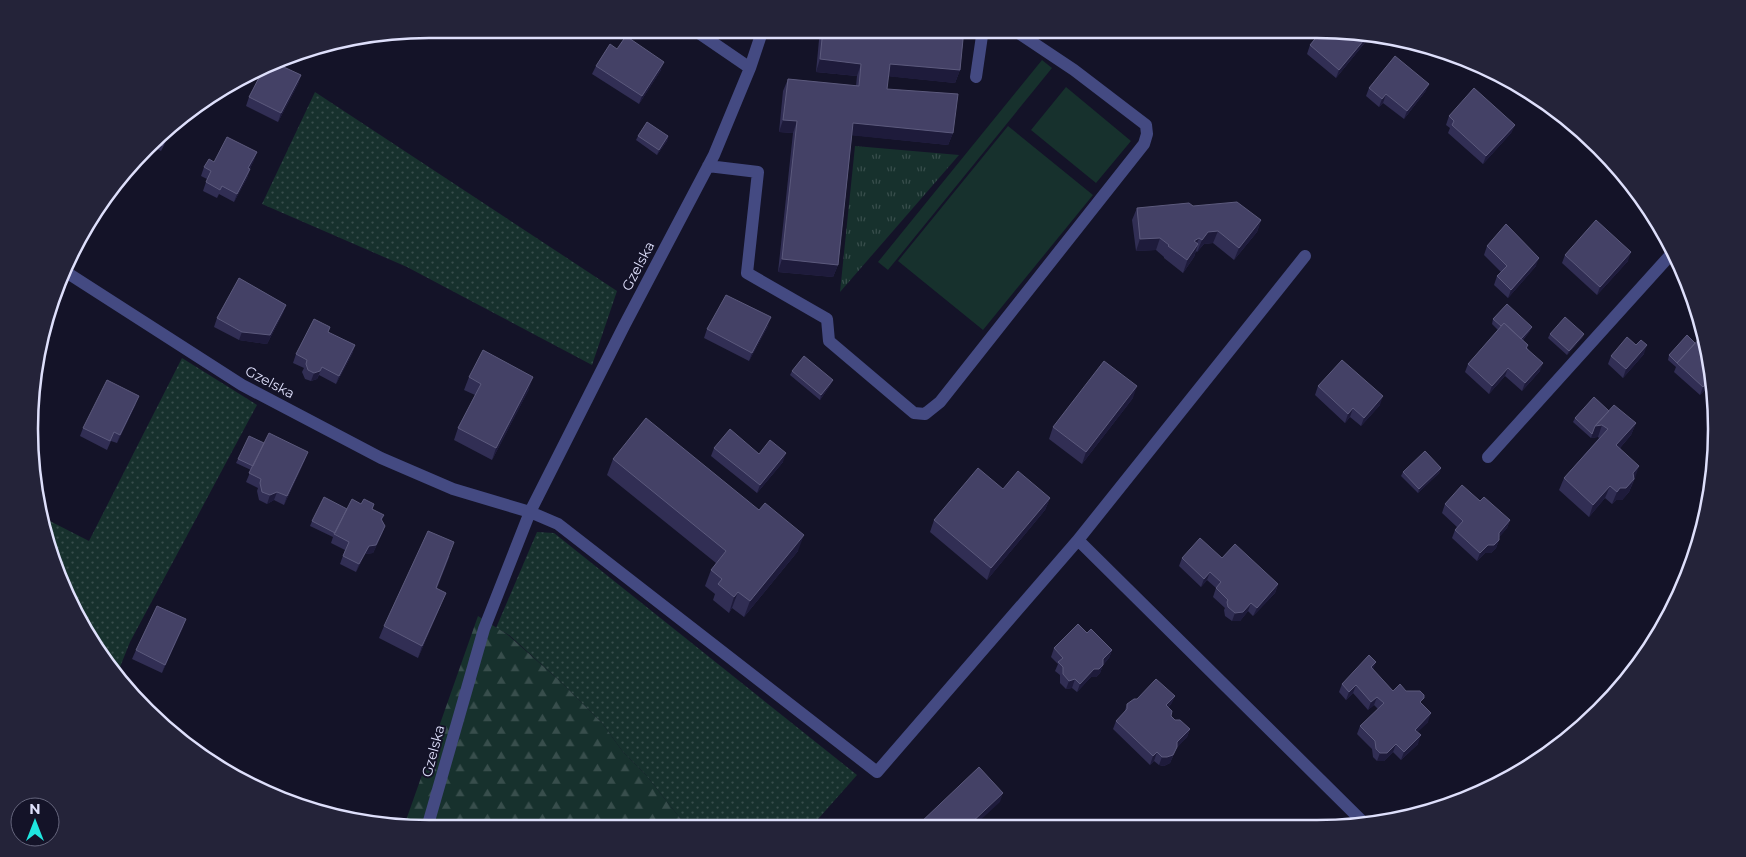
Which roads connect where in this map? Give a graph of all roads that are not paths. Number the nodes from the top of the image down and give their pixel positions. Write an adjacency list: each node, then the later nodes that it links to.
1 (706, 38): 5 (street)
2 (759, 38): 5 (street, Gzelska)
3 (982, 38): 6 (street)
4 (1026, 38): 7 (street)
5 (750, 68): 7 (street, Gzelska)
6 (976, 78)
7 (708, 166): 12 (street, Gzelska)
8 (1305, 256): 13 (street)
9 (1669, 257): 11 (street)
10 (69, 274): 12 (street, Gzelska)
11 (1488, 457)
12 (530, 512): 13 (street); 15 (street, Gzelska)
13 (1078, 540): 14 (street)
14 (1358, 817)
15 (430, 820)

